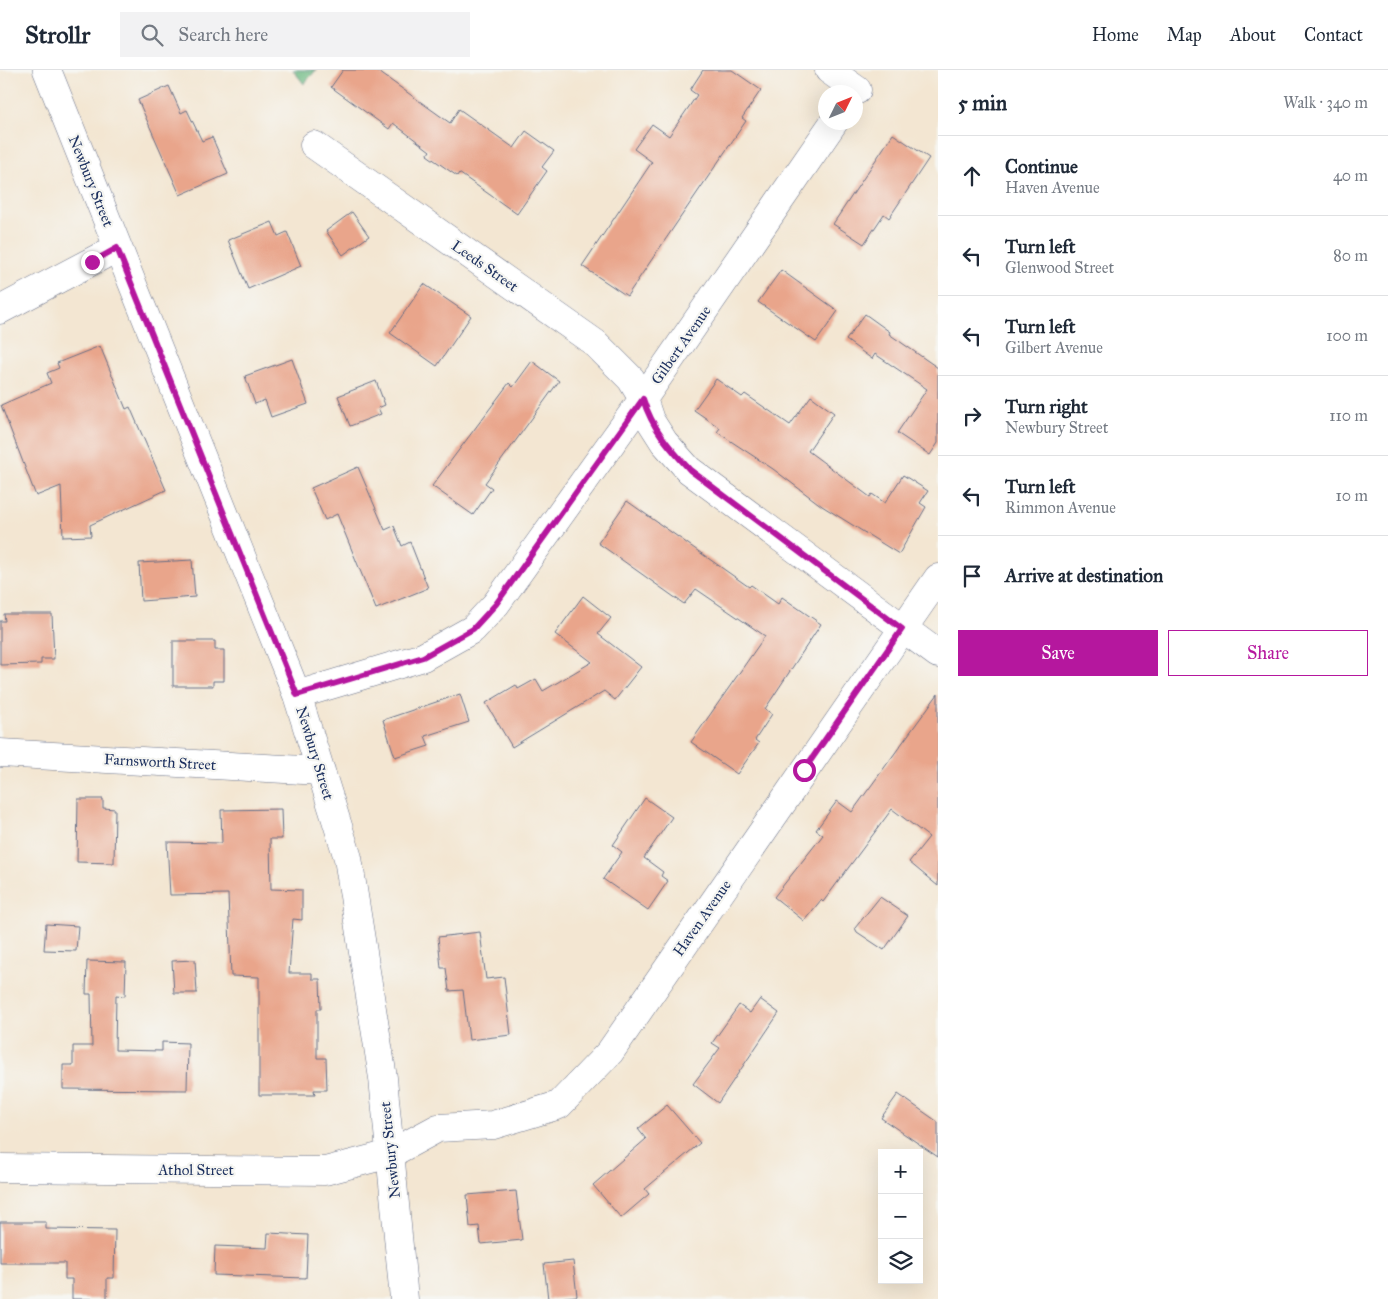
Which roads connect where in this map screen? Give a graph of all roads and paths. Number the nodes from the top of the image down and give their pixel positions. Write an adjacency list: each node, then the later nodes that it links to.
1 (46, 70): 6 (street, Newbury Street)
2 (829, 70): 3 (street)
3 (861, 84)
4 (828, 130): 8 (street, Gilbert Avenue)
5 (314, 145): 8 (street, Leeds Street)
6 (117, 248): 7 (street); 12 (street, Newbury Street)
7 (0, 310)
8 (643, 399): 10 (street, Leeds Street); 12 (street, Gilbert Avenue)
9 (938, 578): 10 (street, Haven Avenue)
10 (902, 629): 11 (street, Leeds Street); 15 (street, Haven Avenue)
11 (938, 654)
12 (297, 695): 14 (street, Newbury Street)
13 (0, 753): 14 (street, Farnsworth Street)
14 (320, 771): 15 (street, Newbury Street)
15 (390, 1154): 16 (street, Athol Street); 17 (street, Newbury Street)
16 (0, 1168)
17 (404, 1299)

